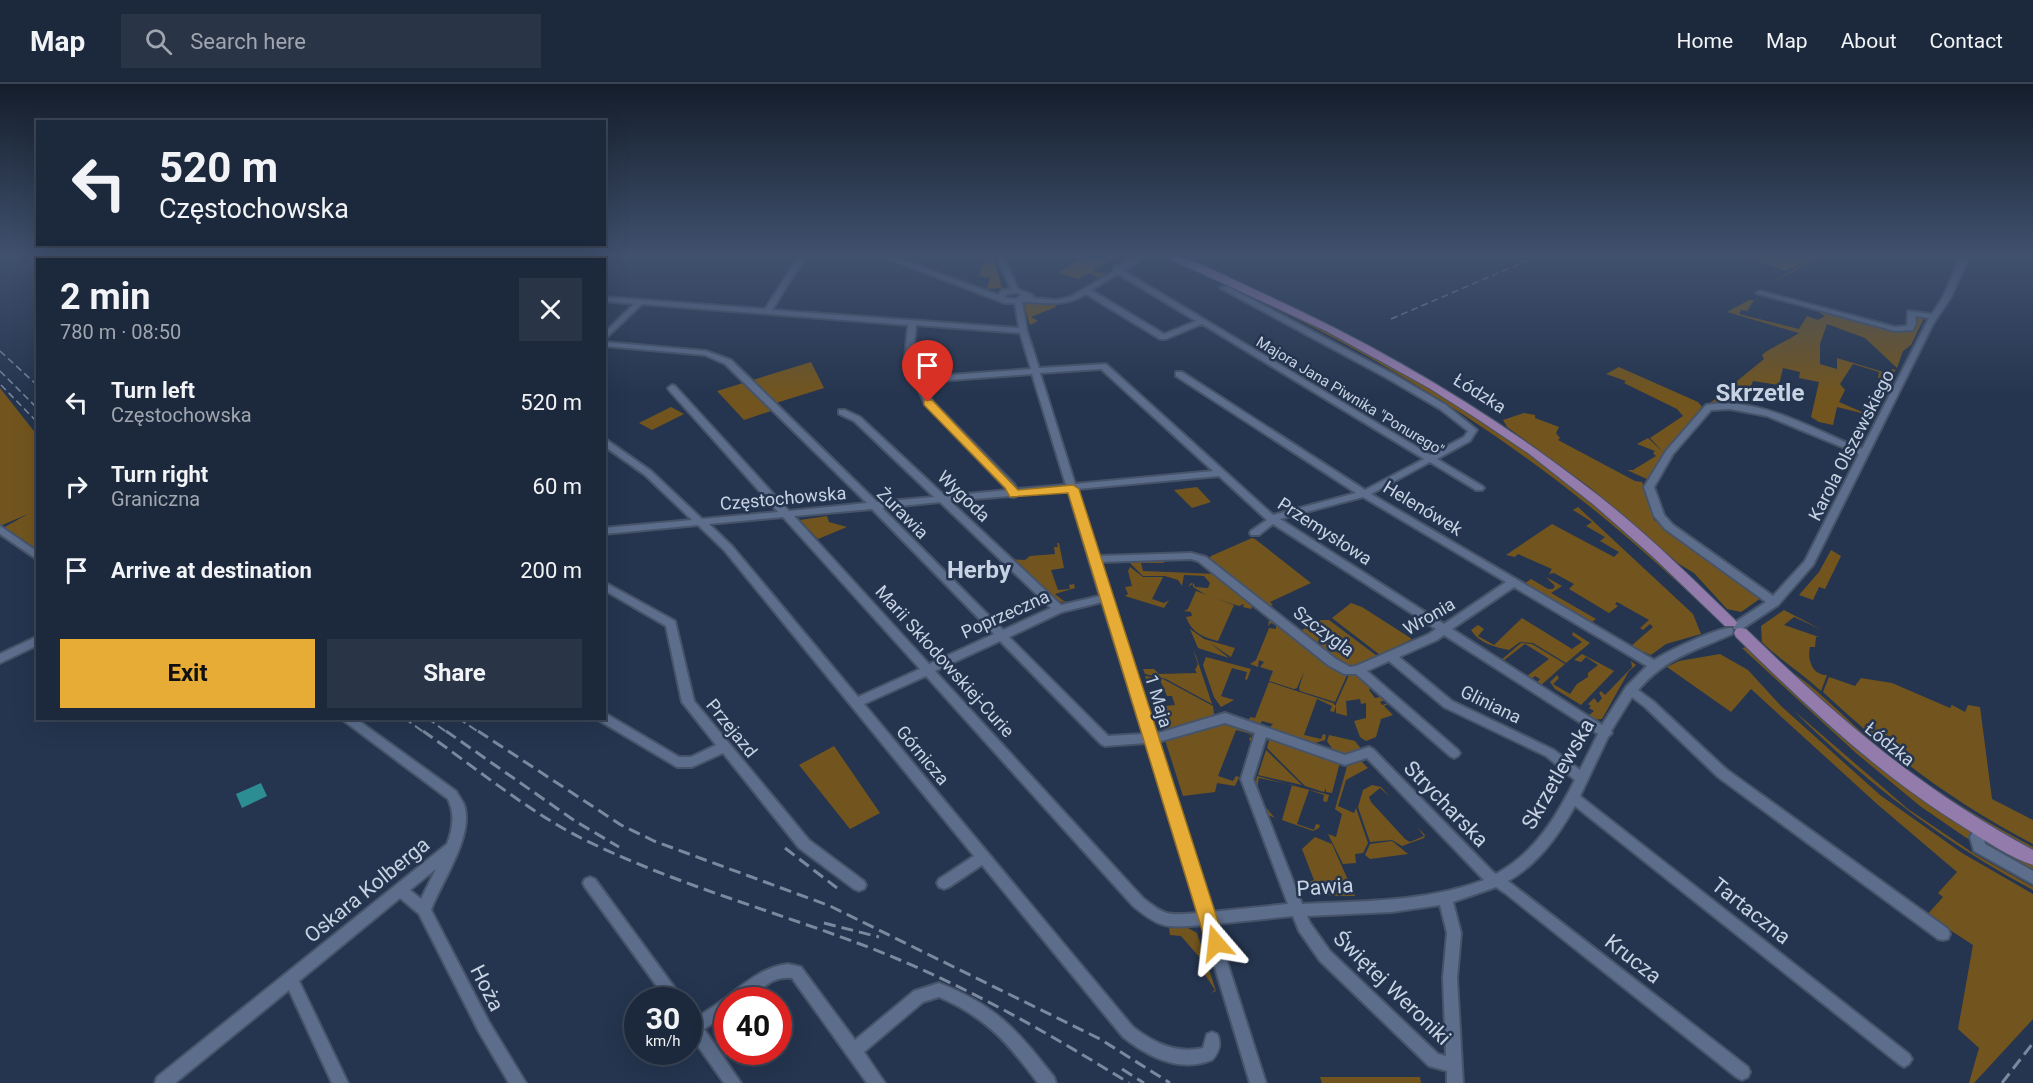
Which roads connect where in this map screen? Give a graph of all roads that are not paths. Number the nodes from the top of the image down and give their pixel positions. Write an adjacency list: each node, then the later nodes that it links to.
1 (640, 302): 16 (street)
2 (648, 303): 11 (street)
3 (773, 303): 11 (street)
4 (1019, 303): 15 (street, 1 Maja)
5 (1106, 303): 13 (street)
6 (1170, 303): 13 (street, Majora Jana Piwnika "Ponurego")
7 (1253, 303): 25 (street)
8 (1276, 303): 46 (main road, Łódzka)
9 (1796, 303): 12 (street)
10 (1942, 303): 12 (street, Karola Olszewskiego)
11 (767, 312): 14 (street)
12 (1935, 317): 24 (street, Karola Olszewskiego)
13 (1201, 322): 25 (street, Majora Jana Piwnika "Ponurego")
14 (912, 323): 15 (street); 20 (street)
15 (1023, 331): 18 (street, 1 Maja)
16 (606, 336)
17 (606, 344): 32 (street, Żurawia)
18 (1036, 370): 20 (street, Przemysłowa); 26 (street, Przemysłowa); 28 (street, 1 Maja)
19 (1179, 374): 30 (street, Helenówek)
20 (917, 380): 29 (street)
21 (672, 388): 33 (street, Marii Skłodowskiej-Curie)
22 (842, 412): 31 (street, Wygoda)
23 (606, 442): 35 (street, Górnicza)
24 (1864, 453): 44 (street, Karola Olszewskiego); 44 (street)
25 (1430, 460): 27 (street, Majora Jana Piwnika "Ponurego"); 30 (street)
26 (1220, 473): 28 (street, Częstochowska); 34 (street, Przemysłowa)
27 (1479, 488)
28 (1073, 489): 29 (street, Częstochowska); 40 (street, 1 Maja)
29 (1014, 494): 31 (street, Częstochowska)
30 (1364, 494): 34 (street); 41 (street, Helenówek)
31 (945, 500): 32 (street, Częstochowska); 45 (street, Wygoda)
32 (875, 506): 33 (street, Częstochowska); 48 (street, Żurawia)
33 (788, 514): 35 (street, Częstochowska); 53 (street, Marii Skłodowskiej-Curie)
34 (1272, 519): 38 (street); 47 (street, Przemysłowa)
35 (701, 522): 37 (street, Częstochowska); 56 (street, Górnicza)
36 (0, 529): 39 (street)
37 (606, 531)
38 (1256, 533)
39 (36, 556)
40 (1094, 559): 43 (street, 1 Maja); 54 (street, Szczygla)
41 (1512, 582): 47 (street, Wronia); 52 (street, Helenówek)
42 (606, 586): 62 (street, Przejazd)
43 (1106, 598): 45 (street, Poprzeczna); 61 (street, 1 Maja)
44 (1774, 602): 46 (street, Karola Olszewskiego)
45 (1059, 609): 48 (street, Poprzeczna)
46 (1735, 628): 52 (street, Skrzetlewska); 67 (main road, Łódzka)
47 (1444, 630): 50 (street, Wronia); 60 (street, Przemysłowa)
48 (1000, 635): 53 (street, Poprzeczna); 61 (street, Żurawia)
49 (36, 641): 51 (street)
50 (1389, 655): 54 (street, Wronia); 65 (street, Gliniana)
51 (0, 659)
52 (1654, 665): 55 (street, Skrzetlewska)
53 (928, 669): 56 (street, Poprzeczna); 80 (street, Marii Skłodowskiej-Curie)
54 (1358, 670): 64 (street, Szczygla)
55 (1630, 690): 60 (street, Skrzetlewska); 81 (street)
56 (856, 703): 69 (street, Górnicza)
57 (606, 719): 62 (street)
58 (349, 720): 68 (street, Oskara Kolberga)
59 (1262, 730): 61 (street, Żurawia); 63 (street, Żurawia); 79 (street, Świętej Weroniki)
60 (1606, 733): 65 (street, Skrzetlewska)
61 (1150, 738): 80 (street, 1 Maja)
62 (724, 747): 75 (street, Przejazd)
63 (1369, 752): 72 (street, Strycharska)
64 (1454, 753)
65 (1582, 778): 66 (street, Skrzetlewska)
66 (1572, 797): 72 (street, Skrzetlewska); 88 (street, Tartaczna)
67 (1981, 831): 70 (main road, Łódzka); 71 (street)
68 (452, 848): 76 (street, Oskara Kolberga); 78 (street)
69 (984, 856): 74 (street); 86 (street, Górnicza)
70 (2033, 858)
71 (2033, 878)
72 (1497, 882): 77 (street, Skrzetlewska); 90 (street, Krucza)
73 (591, 883): 83 (street)
74 (944, 883)
75 (859, 885)
76 (400, 890): 78 (street, Hoża); 82 (street, Oskara Kolberga)
77 (1445, 899): 79 (street, Pawia); 89 (street)
78 (424, 910): 93 (street, Hoża)
79 (1298, 910): 80 (street, Pawia); 89 (street, Świętej Weroniki)
80 (1208, 919): 97 (street, 1 Maja)
81 (1943, 934)
82 (291, 980): 91 (street, Oskara Kolberga); 92 (street)
83 (666, 987)
84 (753, 987): 87 (street)
85 (702, 1037): 94 (street)
86 (1212, 1039)
87 (854, 1051): 95 (street); 96 (street)
88 (1904, 1059)
89 (1454, 1065): 98 (street)
90 (1742, 1072)
91 (163, 1083)
92 (340, 1083)
93 (518, 1083)
94 (734, 1083)
95 (877, 1083)
96 (1048, 1083)
97 (1258, 1083)
98 (1455, 1083)

